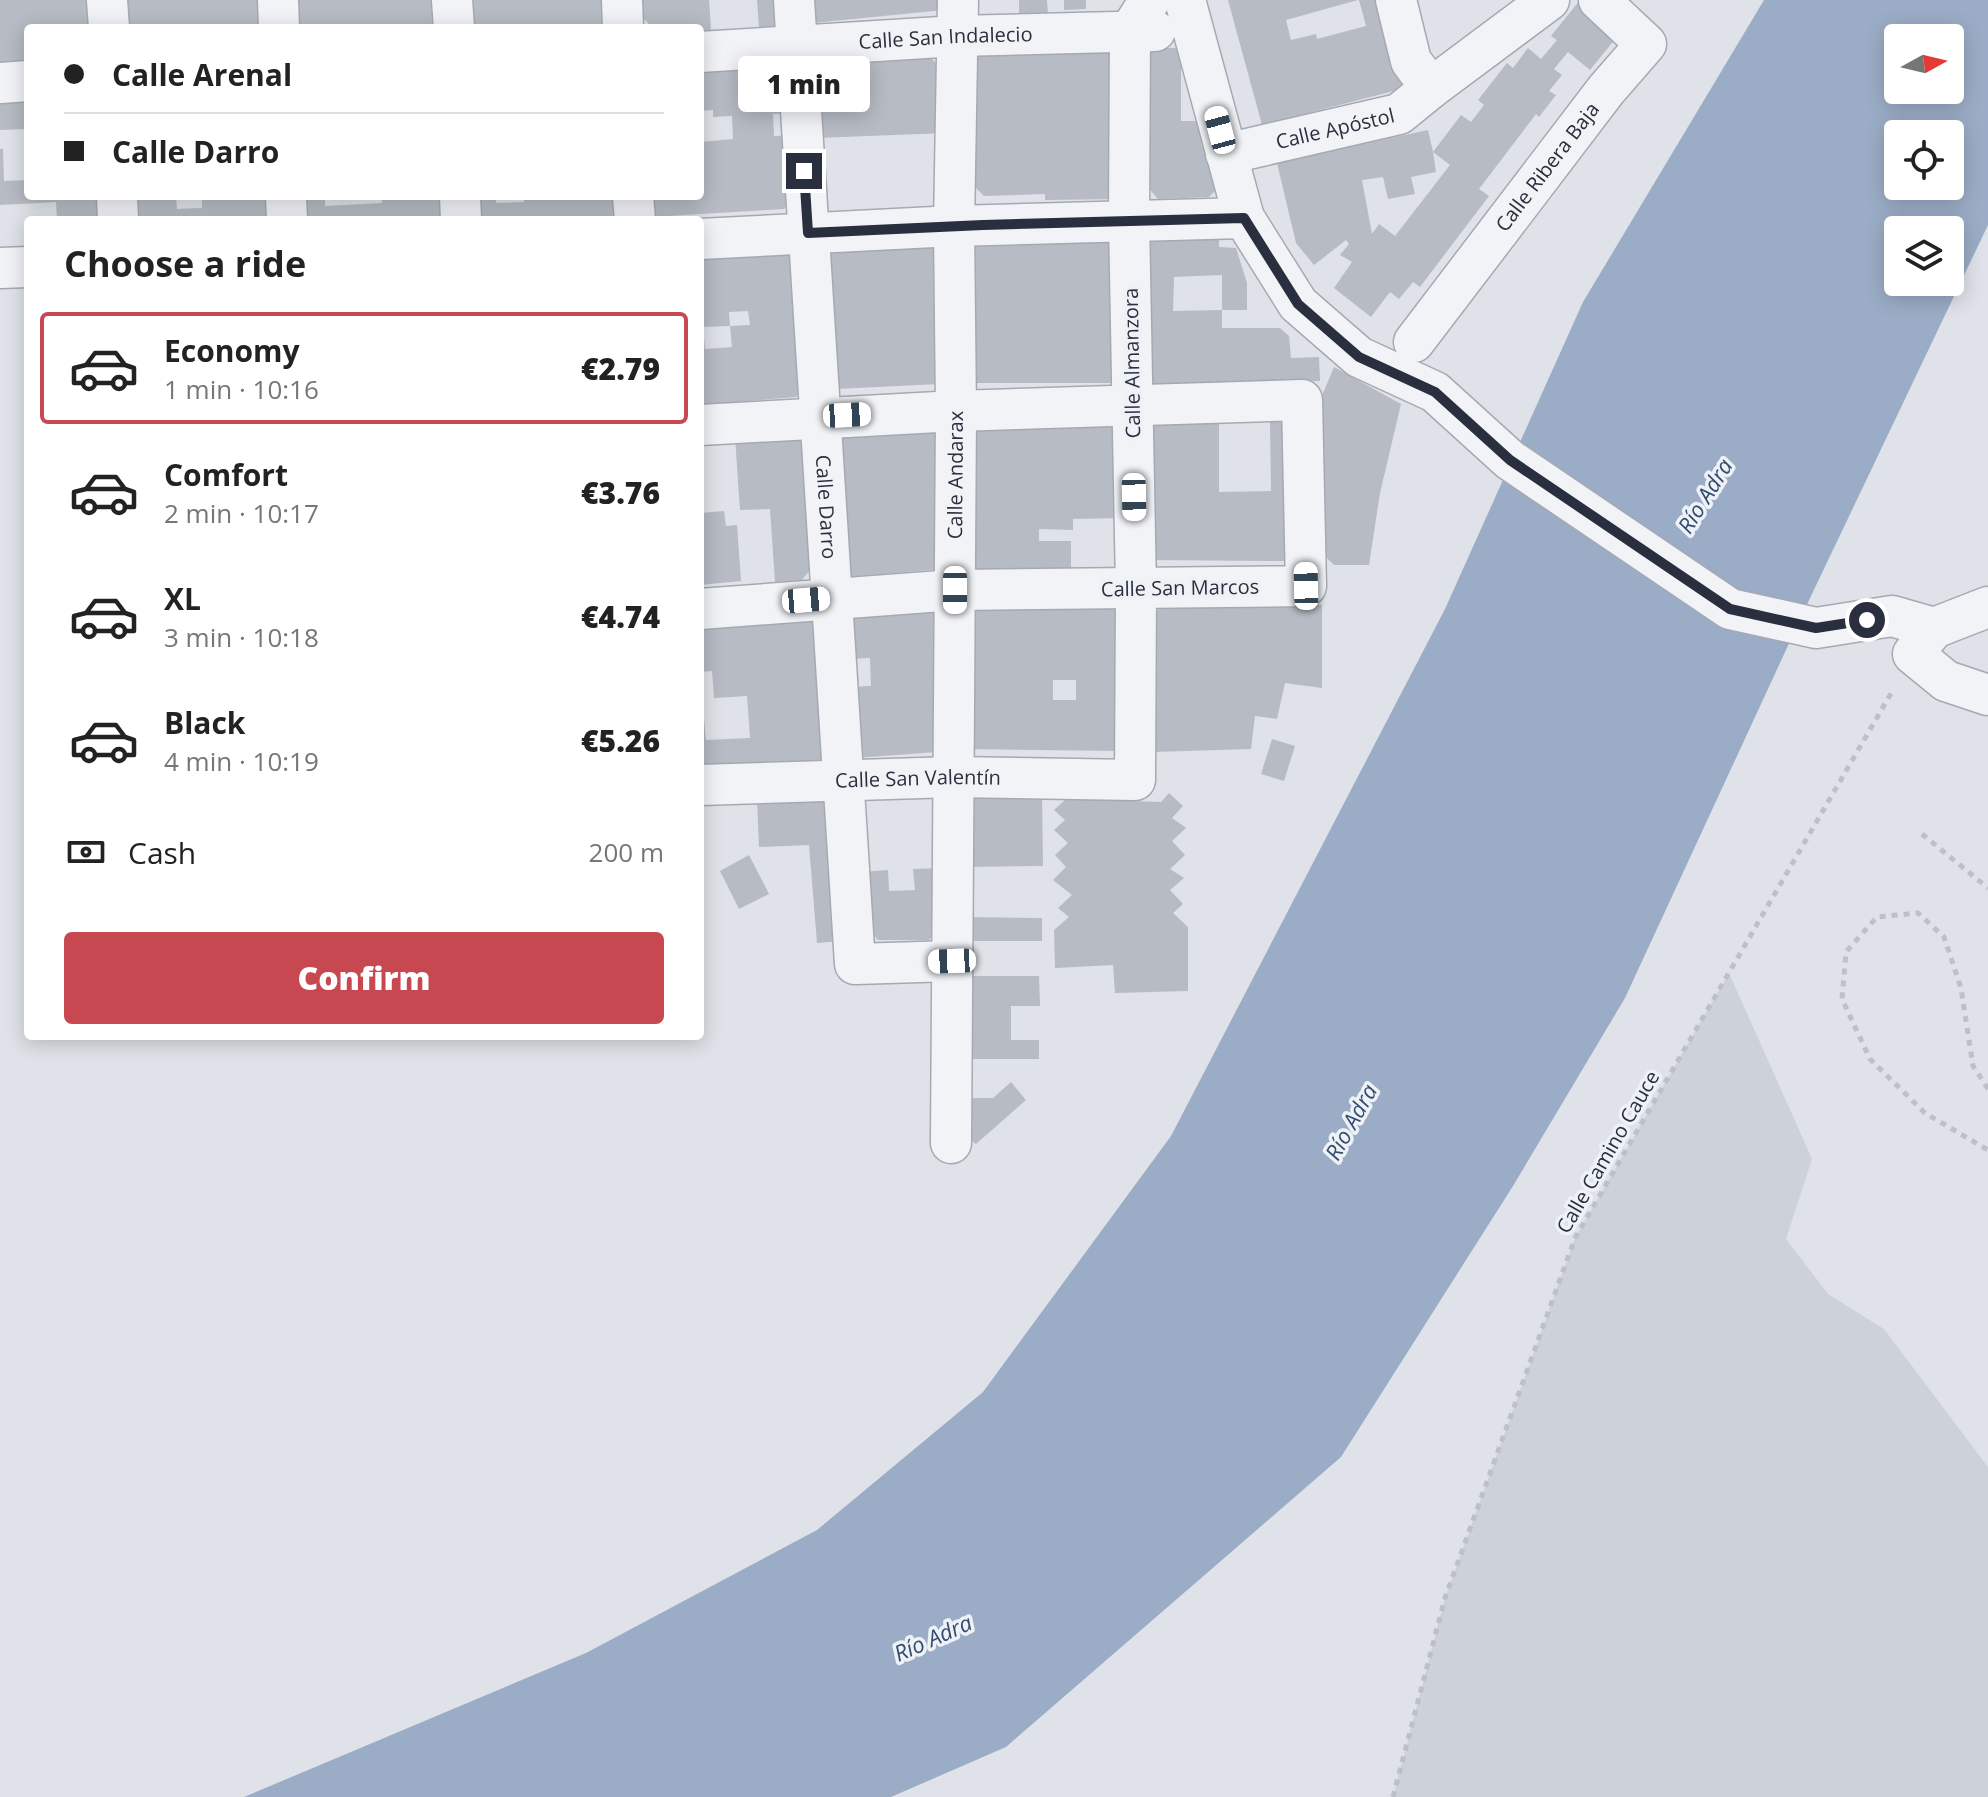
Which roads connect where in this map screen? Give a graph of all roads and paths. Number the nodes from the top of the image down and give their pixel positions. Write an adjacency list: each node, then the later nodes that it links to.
1 (107, 0): 12 (street)
2 (278, 0): 13 (street)
3 (452, 0): 14 (street)
4 (622, 0): 15 (street)
5 (794, 0): 16 (street, Calle Darro)
6 (1396, 0): 20 (street)
7 (1549, 0): 20 (street, Calle Apóstol)
8 (1599, 0): 29 (street, Calle Ribera Baja)
9 (1140, 15): 10 (street, Calle San Indalecio); 11 (street, Calle San Indalecio); 23 (street, Calle Almanzora)
10 (1189, 15): 21 (street)
11 (958, 18): 16 (street, Calle San Indalecio); 24 (street, Calle Andarax)
12 (109, 24)
13 (279, 24)
14 (454, 24)
15 (623, 24)
16 (797, 46): 17 (street, Calle San Indalecio); 25 (street, Calle Darro)
17 (704, 52)
18 (24, 81): 19 (street)
19 (0, 83)
20 (1431, 88): 21 (street, Calle Apóstol)
21 (1226, 154): 22 (street)
22 (1244, 218): 23 (street); 39 (street)
23 (1129, 220): 24 (street); 30 (street, Calle Almanzora)
24 (954, 226): 25 (street); 31 (street, Calle Andarax)
25 (808, 233): 26 (street); 32 (street, Calle Darro)
26 (704, 239)
27 (24, 267): 28 (street)
28 (0, 268)
29 (1414, 342)
30 (1133, 405): 31 (street); 34 (street, Calle Almanzora); 34 (street, Calle San Marcos)
31 (956, 411): 32 (street); 35 (street, Calle Andarax)
32 (819, 416): 33 (street); 36 (street, Calle Darro)
33 (704, 425)
34 (1136, 589): 35 (street, Calle San Marcos); 42 (street, Calle Almanzora)
35 (955, 590): 36 (street, Calle San Marcos); 41 (street, Calle Andarax)
36 (832, 597): 38 (street, Calle San Marcos); 43 (street, Calle Darro)
37 (1988, 607): 39 (street)
38 (704, 609)
39 (1924, 641): 40 (street); 51 (path, Calle Camino Cauce)
40 (1988, 695)
41 (953, 777): 42 (street, Calle San Valentín); 43 (street, Calle San Valentín); 47 (street, Calle Andarax)
42 (1135, 780)
43 (843, 782): 44 (street, Calle San Valentín); 47 (street, Calle Darro)
44 (704, 785)
45 (1922, 834): 46 (path)
46 (1988, 888)
47 (952, 961): 49 (street, Calle Andarax)
48 (1988, 1089): 50 (path)
49 (951, 1143)
50 (1988, 1150)
51 (1393, 1797)

